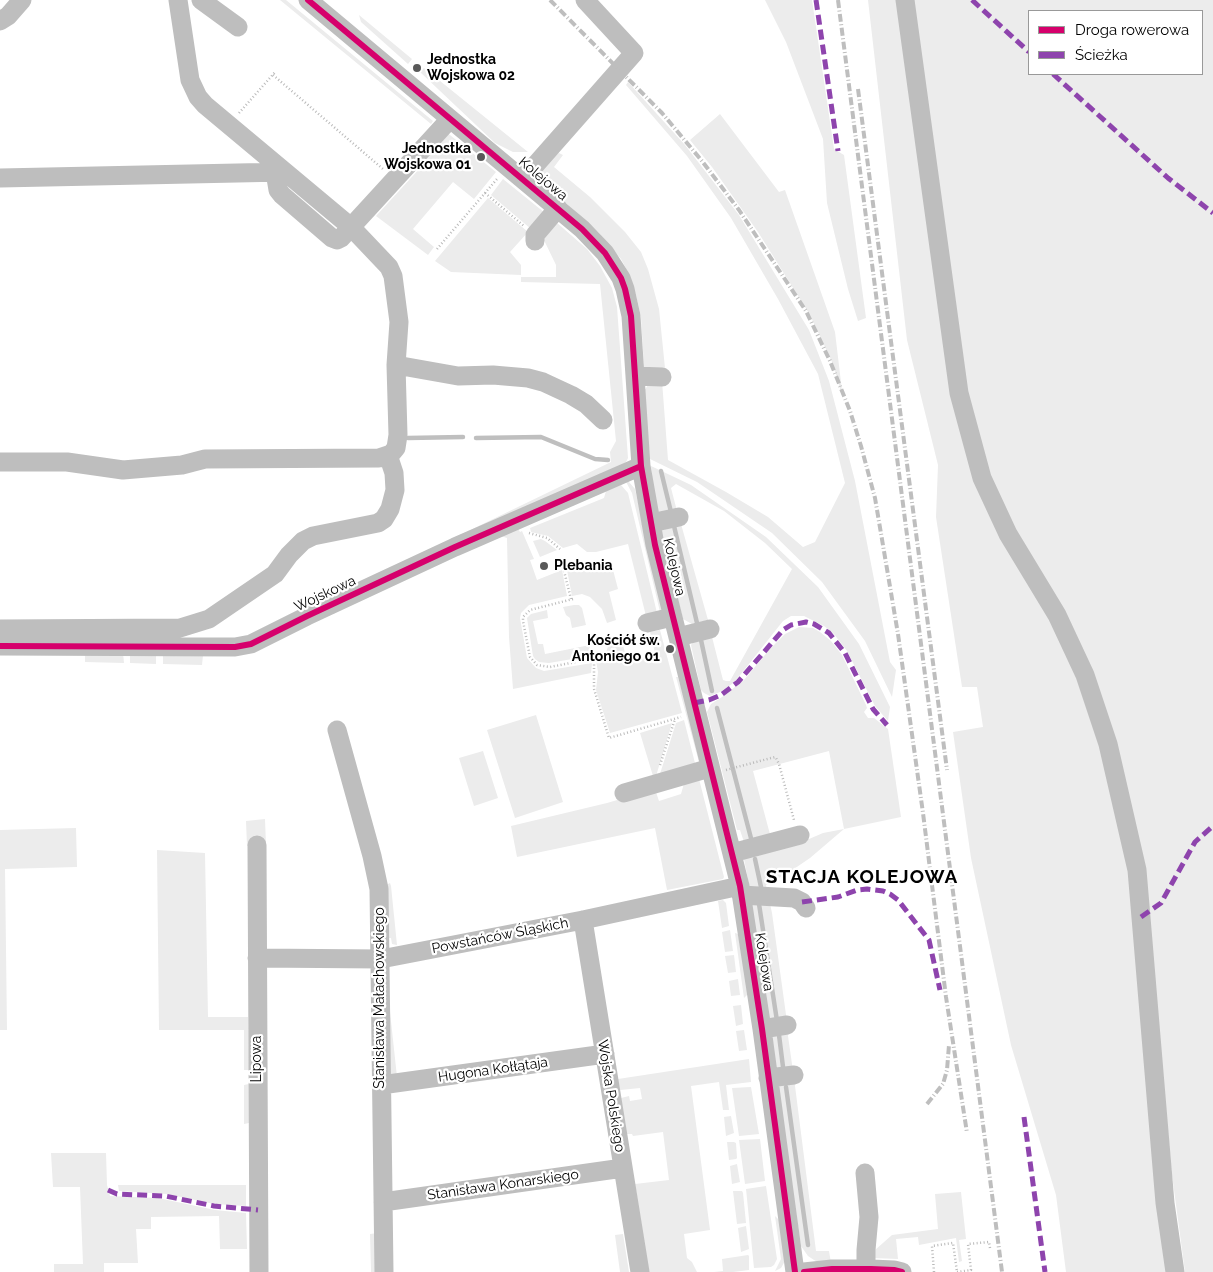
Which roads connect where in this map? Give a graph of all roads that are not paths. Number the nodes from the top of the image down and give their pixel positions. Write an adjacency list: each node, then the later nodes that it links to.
1 (22, 0): 7 (street)
2 (178, 0): 10 (street)
3 (201, 0): 8 (street)
4 (308, 0): 9 (street, Kolejowa)
5 (585, 0): 12 (street)
6 (905, 0): 58 (street)
7 (0, 21)
8 (238, 27)
9 (450, 118): 12 (street, Kolejowa); 14 (street)
10 (280, 172): 11 (street); 14 (street)
11 (0, 178)
12 (523, 179): 13 (street, Kolejowa)
13 (558, 208): 15 (street); 17 (street, Kolejowa)
14 (351, 227): 16 (street)
15 (536, 237)
16 (396, 365): 19 (street); 20 (street)
17 (635, 376): 18 (street); 22 (street, Kolejowa)
18 (662, 377)
19 (603, 420)
20 (388, 455): 21 (street); 27 (street)
21 (0, 462)
22 (641, 466): 24 (street, Kolejowa); 30 (street, Wojskowa)
23 (679, 517): 24 (street)
24 (652, 524): 25 (street, Kolejowa)
25 (672, 617): 26 (street); 29 (street, Kolejowa)
26 (647, 623)
27 (0, 629)
28 (710, 629): 29 (street)
29 (678, 637): 32 (street, Kolejowa)
30 (0, 646)
31 (337, 730): 41 (street, Stanisława Małachowskiego)
32 (720, 768): 33 (street); 36 (street, Kolejowa)
33 (624, 793)
34 (799, 835): 36 (street)
35 (256, 845): 40 (street, Lipowa)
36 (732, 853): 37 (street, Kolejowa)
37 (741, 890): 38 (street, Powstańców Śląskich); 39 (street, Powstańców Śląskich); 43 (street, Kolejowa)
38 (806, 908)
39 (582, 920): 41 (street, Powstańców Śląskich); 44 (street, Wojska Polskiego)
40 (256, 958): 41 (street, Powstańców Śląskich); 52 (street, Lipowa)
41 (381, 959): 47 (street, Stanisława Małachowskiego)
42 (787, 1025): 43 (street)
43 (762, 1029): 46 (street, Kolejowa)
44 (605, 1054): 47 (street, Hugona Kołłątaja); 48 (street, Wojska Polskiego)
45 (794, 1074): 46 (street)
46 (768, 1078): 55 (street, Kolejowa)
47 (381, 1085): 50 (street, Stanisława Małachowskiego)
48 (623, 1168): 50 (street, Stanisława Konarskiego); 54 (street, Wojska Polskiego)
49 (865, 1173): 51 (street)
50 (383, 1202): 53 (street, Stanisława Małachowskiego)
51 (866, 1269): 56 (street); 57 (street)
52 (259, 1272)
53 (384, 1272)
54 (640, 1272)
55 (795, 1272)
56 (804, 1272)
57 (902, 1272)
58 (1175, 1272)

